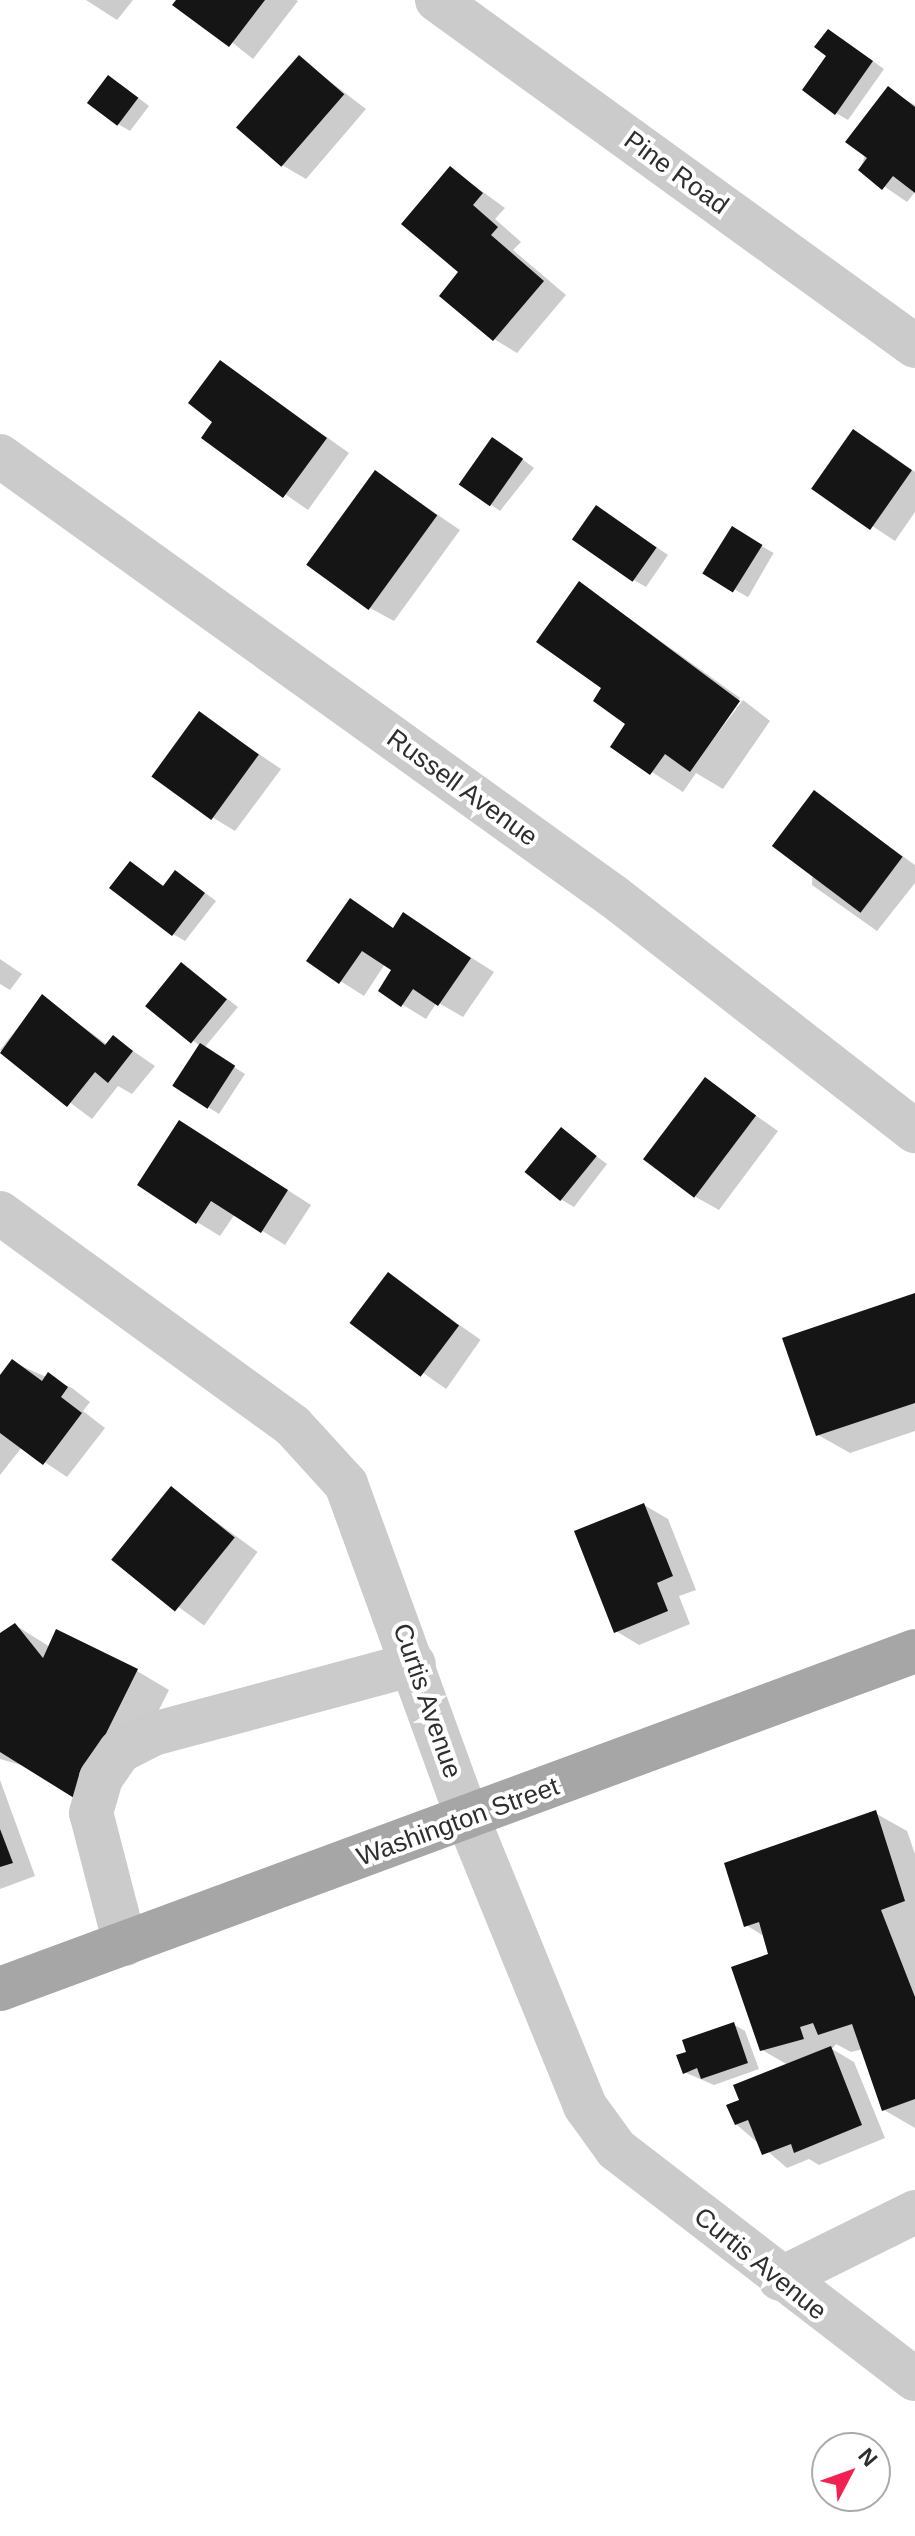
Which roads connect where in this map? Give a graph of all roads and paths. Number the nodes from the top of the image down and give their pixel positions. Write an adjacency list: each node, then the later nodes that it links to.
1 (437, 0): 2 (street, Pine Road)
2 (915, 346)
3 (0, 456): 4 (street, Russell Avenue)
4 (915, 1131)
5 (0, 1213): 7 (street, Curtis Avenue)
6 (915, 1651): 8 (main road, Washington Street)
7 (414, 1664): 8 (street, Curtis Avenue); 9 (street)
8 (468, 1819): 9 (main road, Washington Street); 12 (street, Curtis Avenue)
9 (125, 1944): 10 (main road, Washington Street)
10 (0, 1989)
11 (915, 2212): 12 (street)
12 (780, 2279): 13 (street, Curtis Avenue)
13 (915, 2379)

